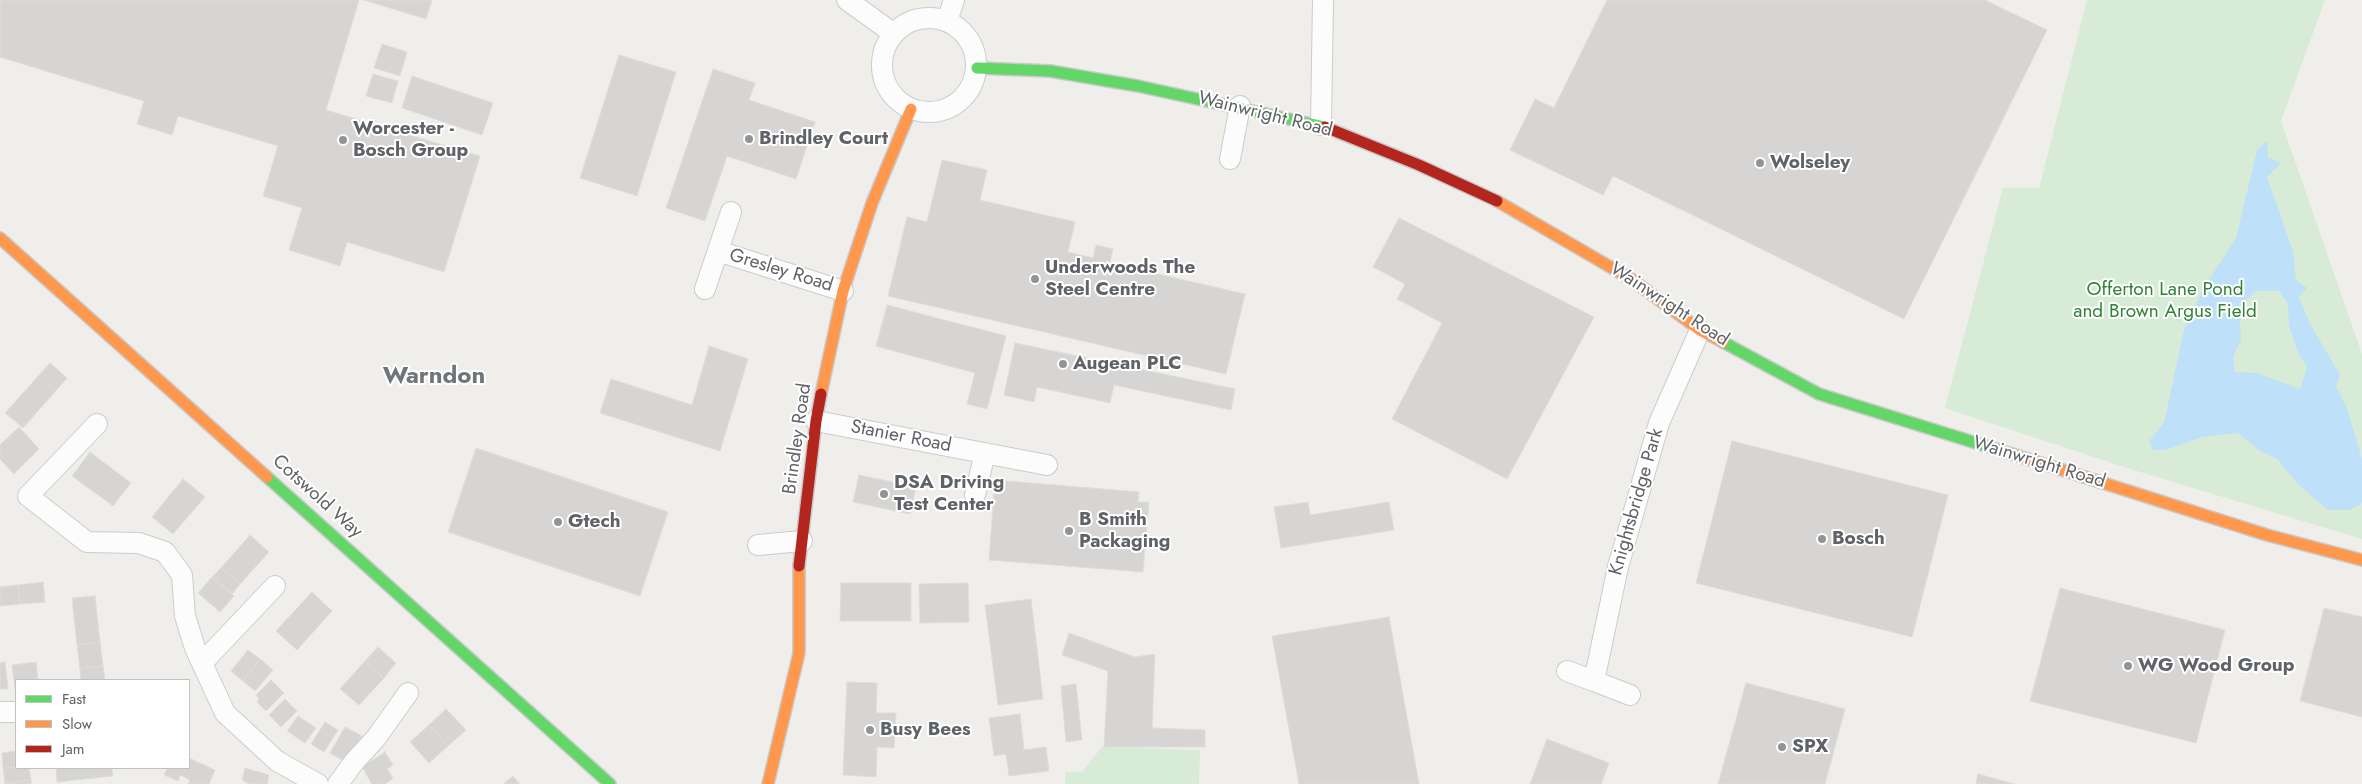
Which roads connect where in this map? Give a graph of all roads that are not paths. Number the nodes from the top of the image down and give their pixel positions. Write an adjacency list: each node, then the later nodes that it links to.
1 (847, 0): 5 (street)
2 (954, 0): 4 (street)
3 (1322, 0): 9 (street)
4 (947, 22): 5 (street); 6 (street)
5 (894, 34): 8 (street)
6 (976, 68): 7 (street, Wainwright Road); 8 (street)
7 (1240, 106): 9 (street, Wainwright Road); 10 (street)
8 (911, 109): 15 (street, Brindley Road)
9 (1321, 125): 16 (street, Wainwright Road)
10 (1230, 159)
11 (731, 212): 13 (street, Gresley Road)
12 (0, 238): 35 (street, Cotswold Way)
13 (718, 251): 14 (street, Gresley Road); 15 (street, Gresley Road)
14 (705, 289)
15 (843, 291): 17 (street, Brindley Road)
16 (1700, 330): 24 (street, Wainwright Road); 28 (street, Knightsbridge Park)
17 (816, 422): 19 (street, Stanier Road); 22 (street, Brindley Road)
18 (97, 424): 26 (street)
19 (985, 453): 20 (street, Stanier Road); 21 (street)
20 (1047, 465)
21 (975, 496)
22 (802, 541): 23 (street); 36 (street, Brindley Road)
23 (758, 546)
24 (2362, 560)
25 (275, 586): 26 (street)
26 (202, 663): 33 (street)
27 (1567, 671): 28 (street)
28 (1594, 681): 30 (street)
29 (408, 692): 34 (street)
30 (1630, 695)
31 (0, 712): 32 (street)
32 (15, 712)
33 (305, 781)
34 (338, 784)
35 (610, 784)
36 (768, 784)

